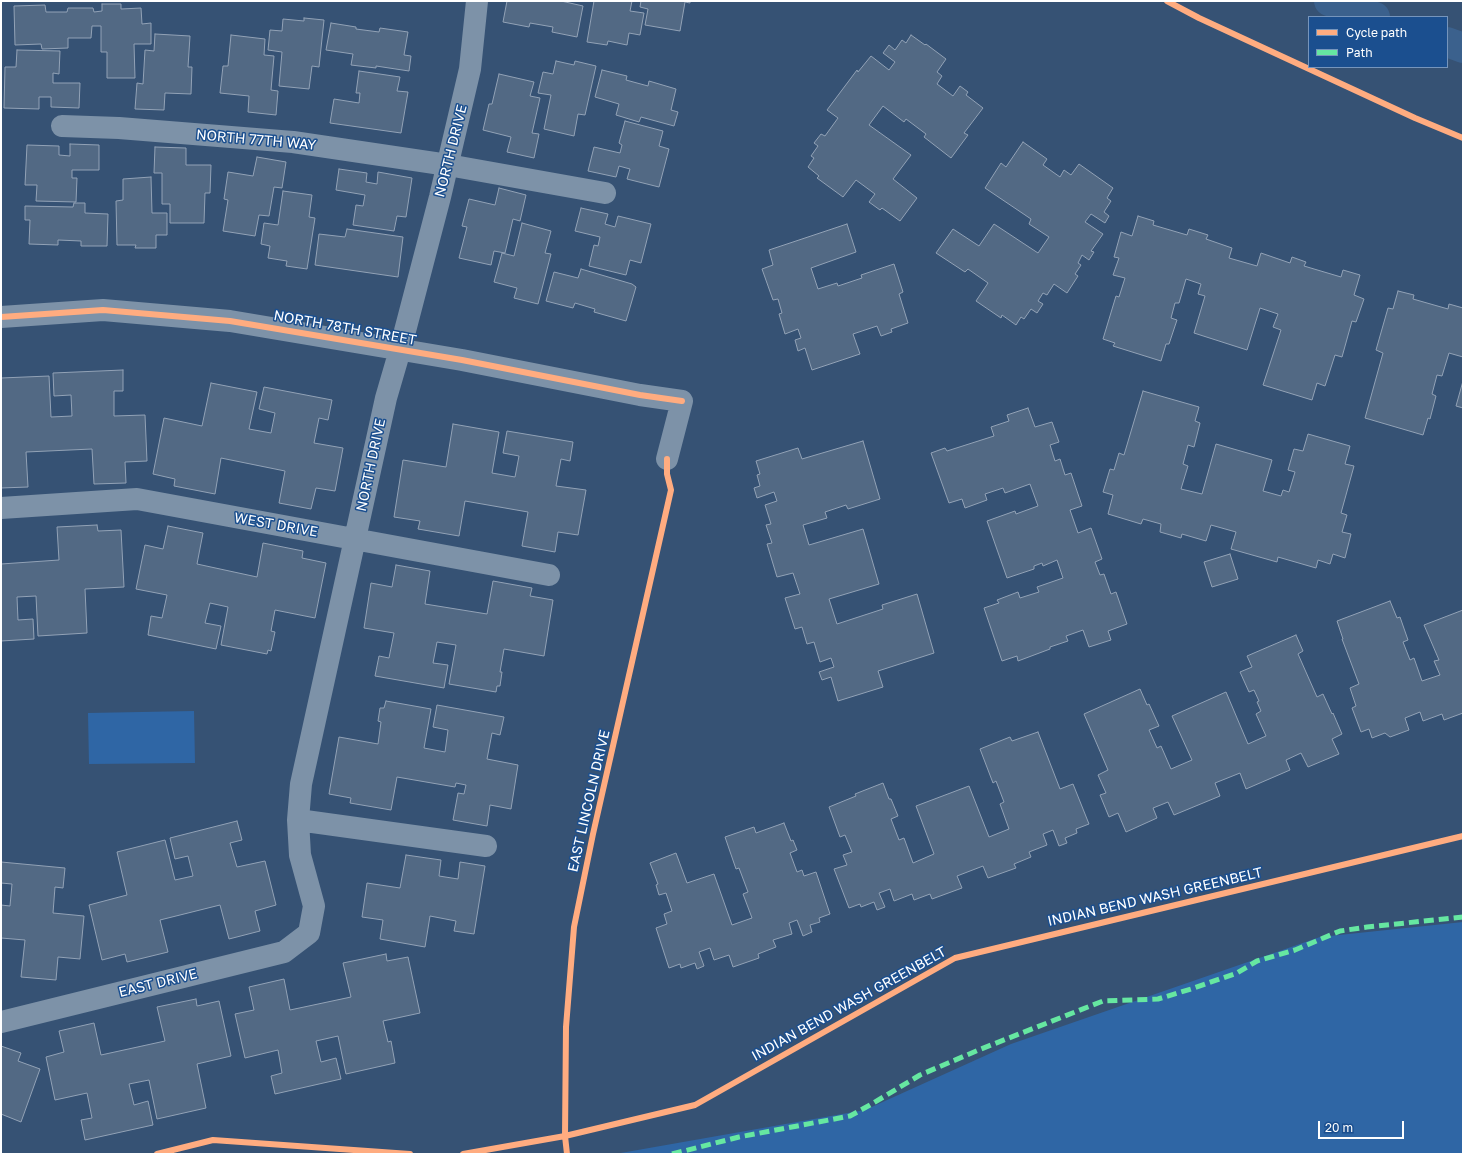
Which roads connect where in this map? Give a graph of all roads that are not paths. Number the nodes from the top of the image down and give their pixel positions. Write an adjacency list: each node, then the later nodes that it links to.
1 (477, 1): 3 (street, NORTH DRIVE)
2 (62, 126): 3 (street, NORTH 77TH WAY)
3 (448, 165): 4 (street, NORTH 77TH WAY); 6 (street, NORTH DRIVE)
4 (605, 193)
5 (1, 317): 6 (street, NORTH 78TH STREET)
6 (400, 350): 7 (street, NORTH 78TH STREET); 9 (street, NORTH DRIVE)
7 (667, 459)
8 (1, 508): 9 (street, WEST DRIVE)
9 (355, 539): 10 (street, WEST DRIVE); 11 (street, NORTH DRIVE)
10 (549, 575)
11 (298, 820): 12 (street); 13 (street, NORTH DRIVE)
12 (486, 846)
13 (309, 933): 14 (street, EAST DRIVE)
14 (1, 1022)

